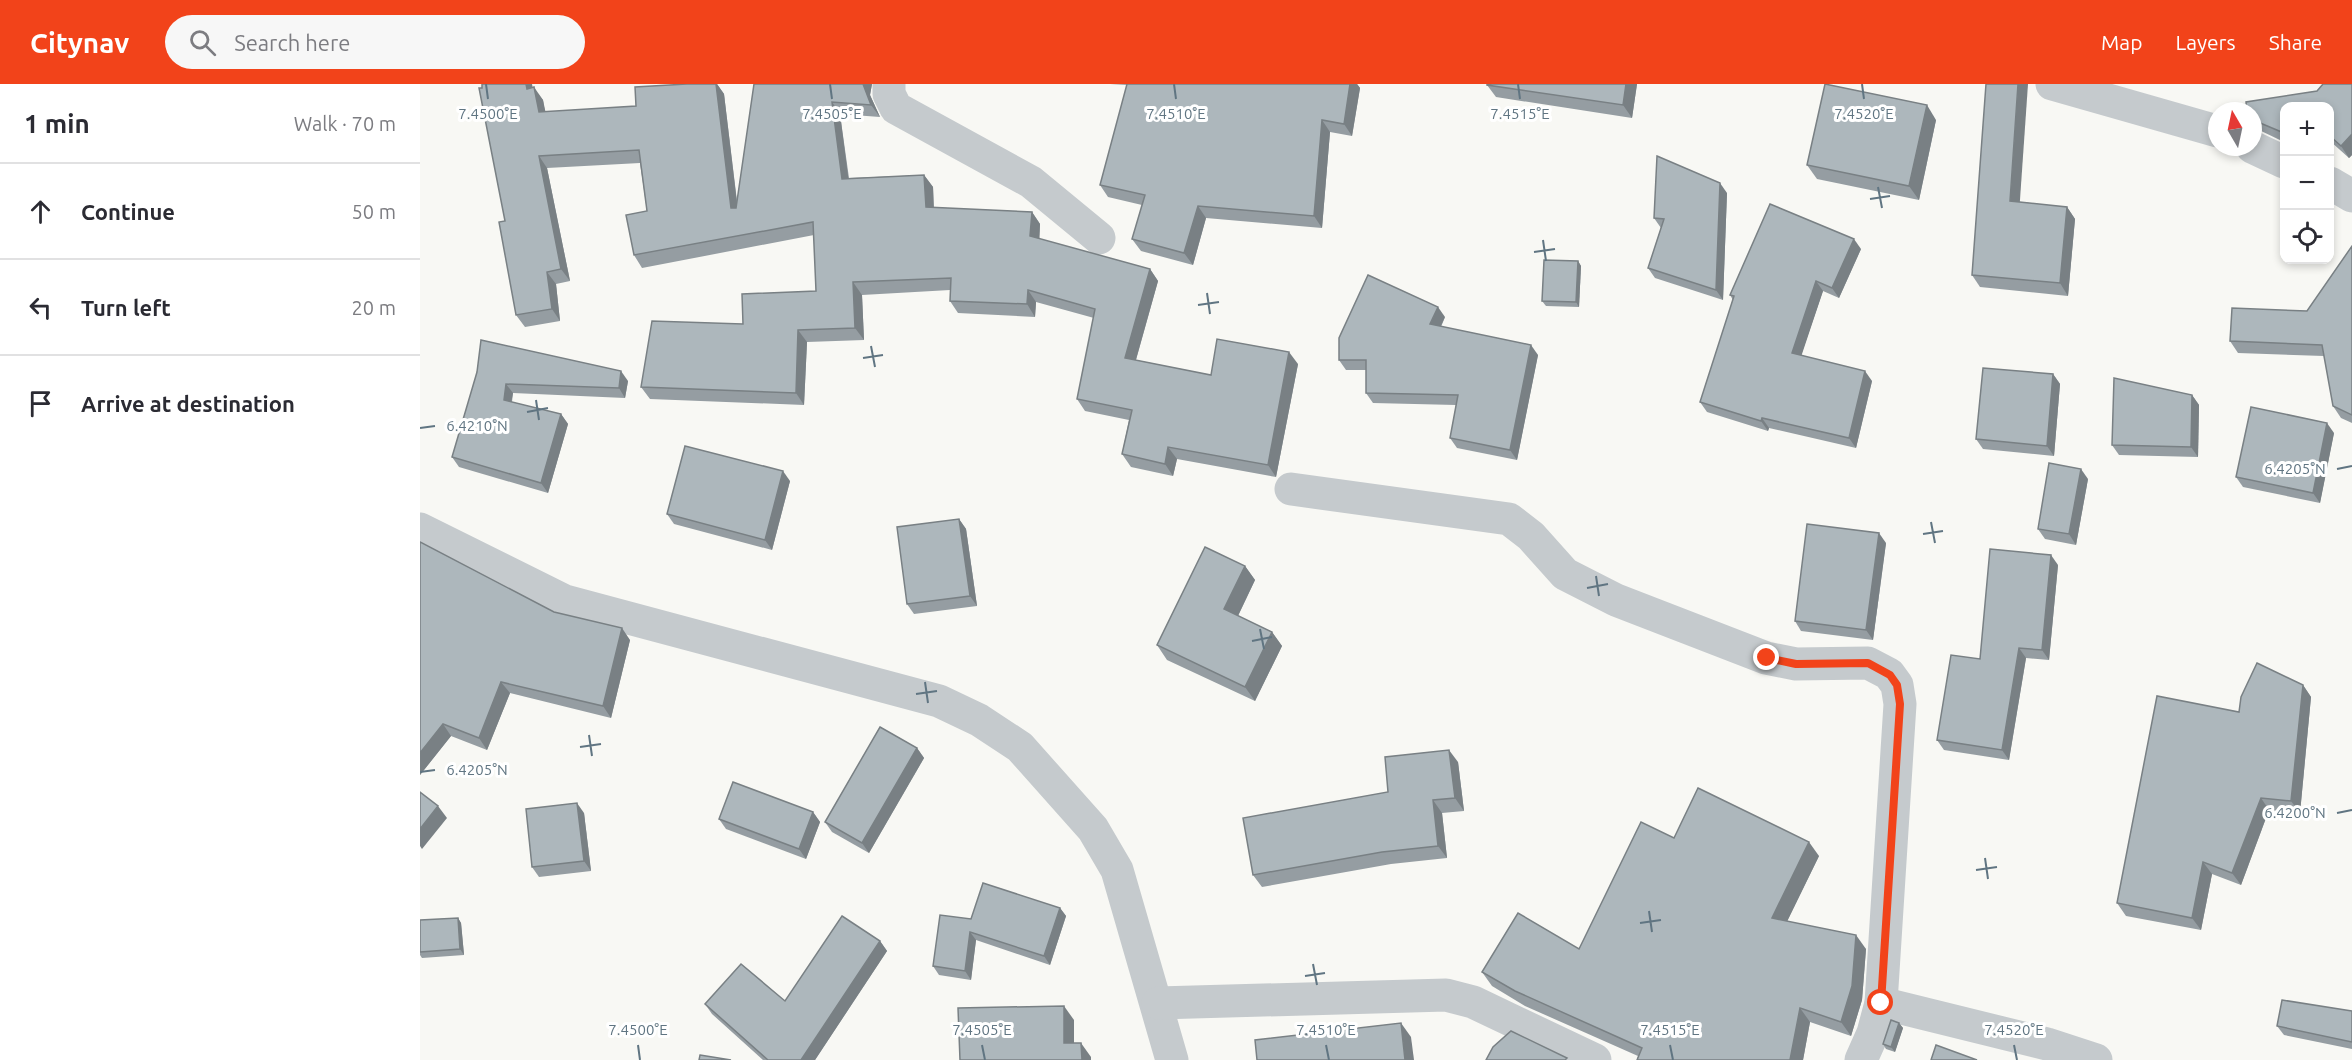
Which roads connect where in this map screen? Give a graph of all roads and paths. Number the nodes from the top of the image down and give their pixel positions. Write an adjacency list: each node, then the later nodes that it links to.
1 (889, 84): 6 (street)
2 (2052, 84): 3 (street)
3 (2208, 128)
4 (2262, 152): 5 (street)
5 (2280, 160)
6 (1099, 238)
7 (1291, 489): 10 (street)
8 (420, 529): 9 (street)
9 (1158, 1003): 11 (street); 12 (street)
10 (1881, 1003): 13 (street); 14 (street)
11 (1172, 1060)
12 (1595, 1060)
13 (1861, 1060)
14 (2096, 1060)

